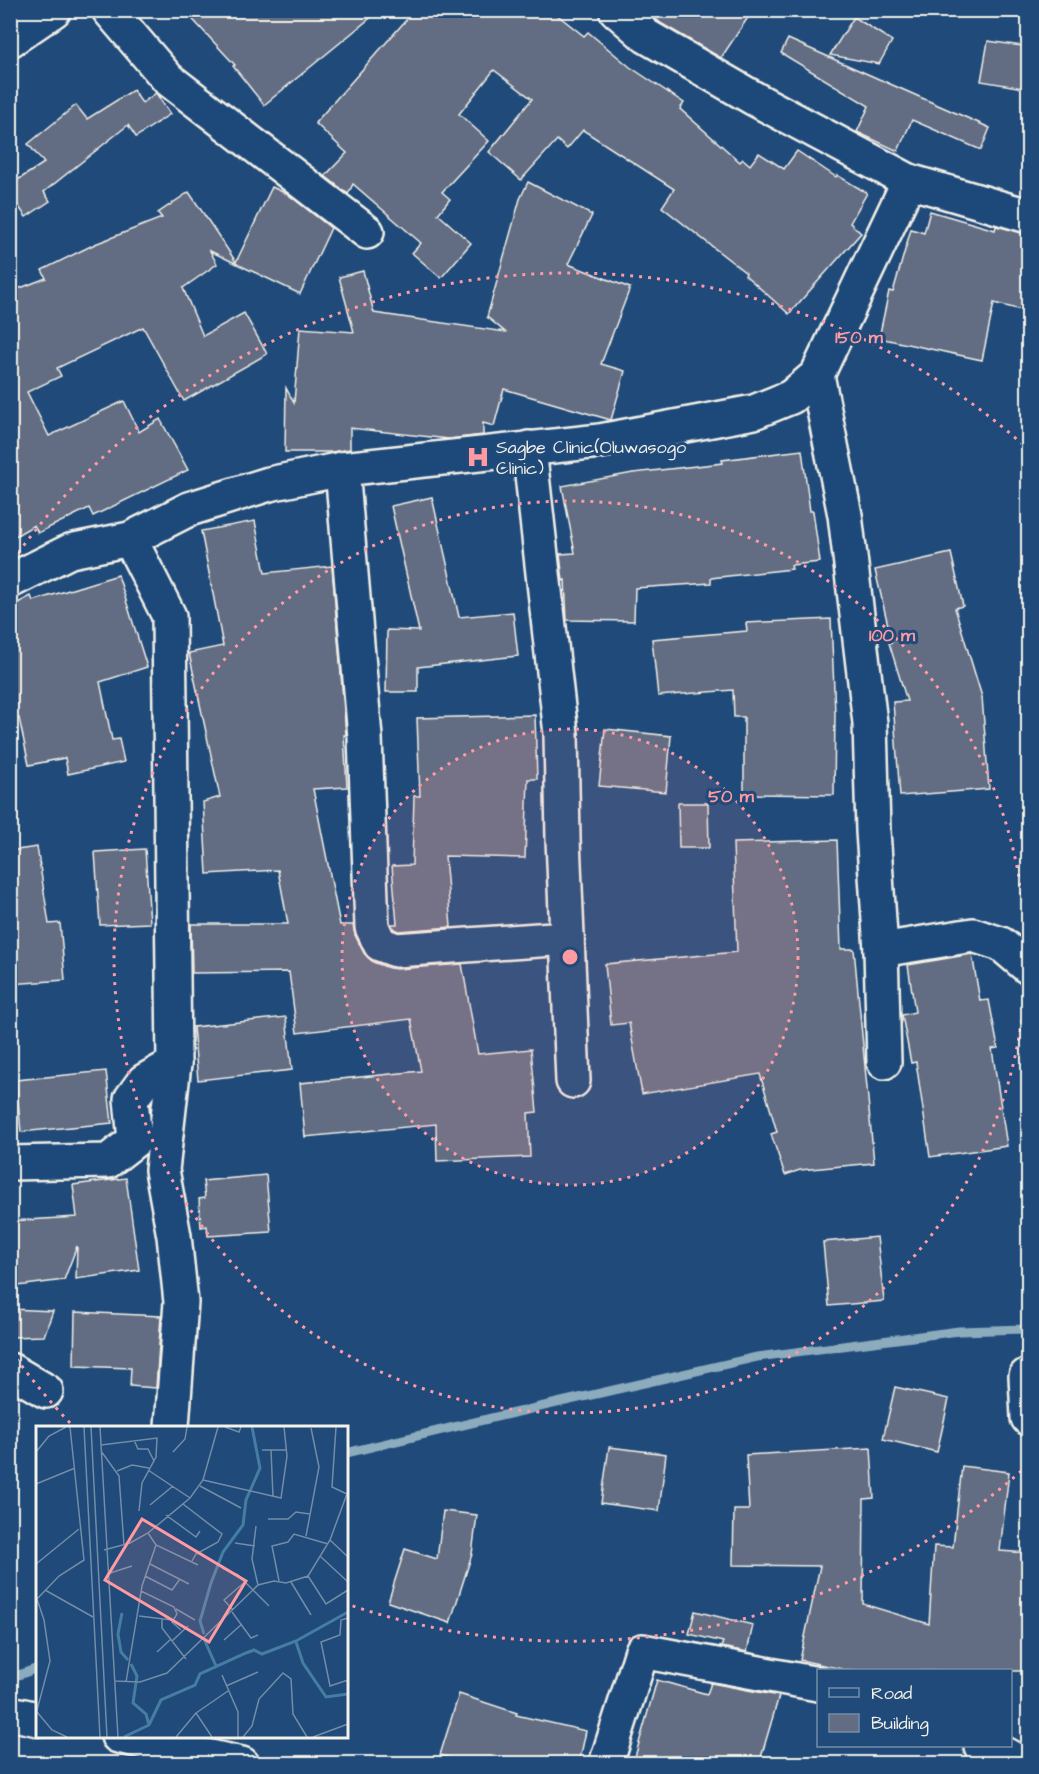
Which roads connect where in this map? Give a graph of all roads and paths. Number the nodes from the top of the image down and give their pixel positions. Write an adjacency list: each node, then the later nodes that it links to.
1 (54, 10): 4 (street)
2 (109, 10): 7 (street)
3 (616, 10): 5 (street)
4 (10, 40)
5 (909, 181): 6 (street); 8 (street)
6 (1029, 216)
7 (367, 231)
8 (817, 375): 9 (street); 14 (street)
9 (529, 448): 10 (street); 13 (street)
10 (342, 469): 11 (street); 13 (street)
11 (130, 539): 12 (street); 17 (street)
12 (10, 581)
13 (567, 938): 18 (street)
14 (881, 950): 15 (street); 16 (street)
15 (1029, 967)
16 (884, 1062)
17 (174, 1064): 19 (street); 24 (street)
18 (573, 1081)
19 (10, 1163)
20 (10, 1370): 22 (street)
21 (1026, 1376): 23 (street)
22 (46, 1390)
23 (1029, 1418)
24 (172, 1426)
25 (817, 1684): 31 (street)
26 (10, 1713): 27 (street)
27 (36, 1719)
28 (123, 1738): 30 (street)
29 (984, 1747): 32 (street)
30 (242, 1764)
31 (606, 1764)
32 (1022, 1764)

